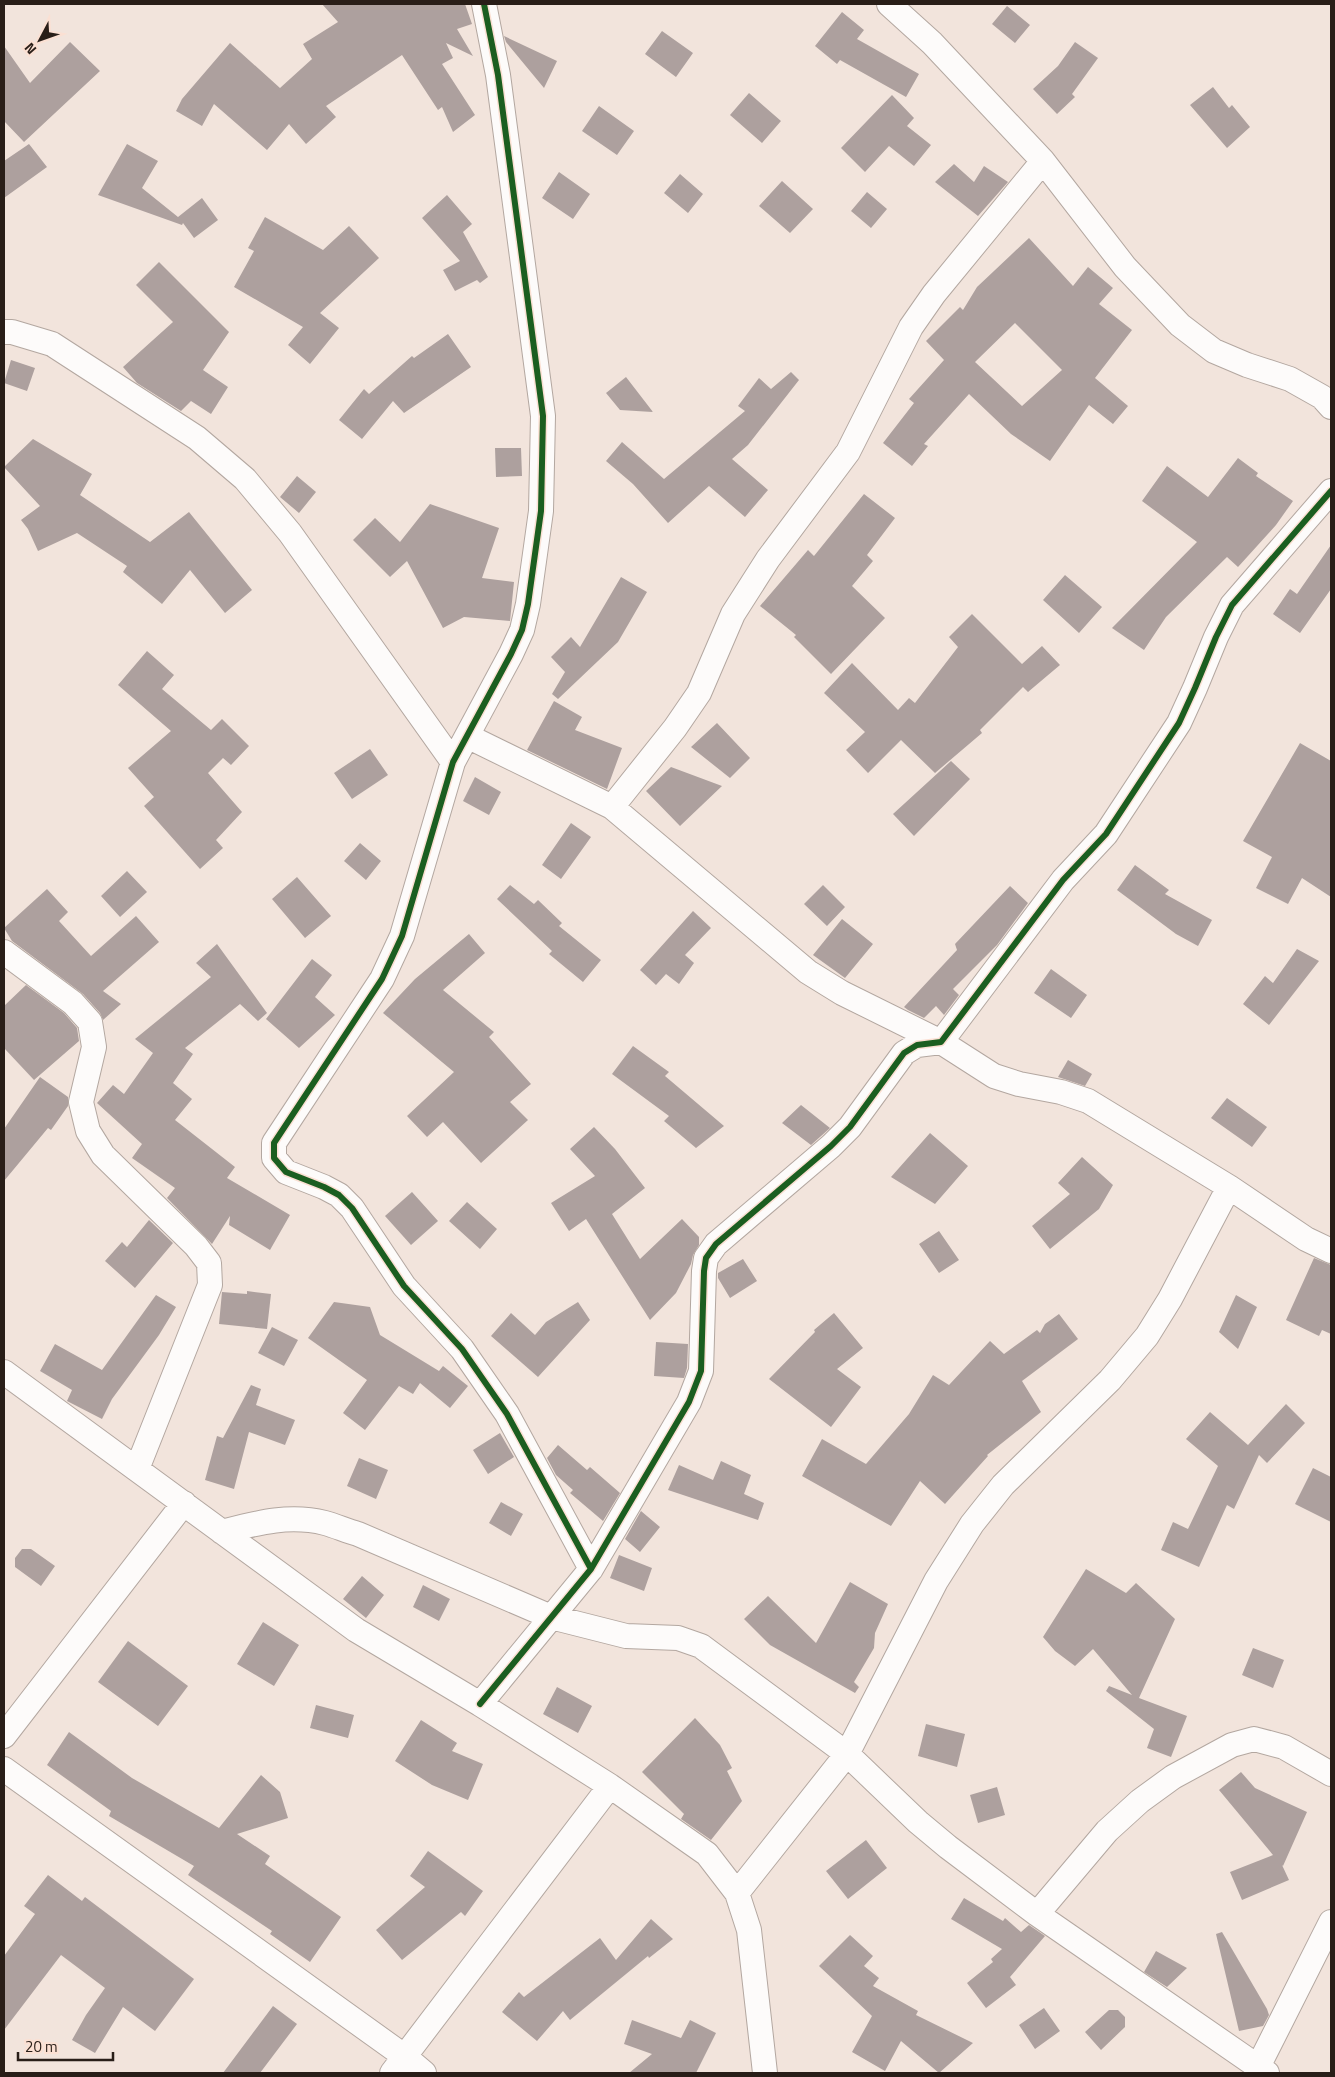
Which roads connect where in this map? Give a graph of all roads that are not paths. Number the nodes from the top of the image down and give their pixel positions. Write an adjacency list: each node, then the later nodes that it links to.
1 (484, 4): 7 (street)
2 (889, 4): 3 (street)
3 (1042, 161): 5 (street); 9 (street)
4 (4, 332): 8 (street)
5 (1331, 407)
6 (1331, 490): 11 (street)
7 (467, 736): 8 (street); 9 (street)
8 (453, 762): 18 (street)
9 (612, 806): 11 (street)
10 (4, 952): 15 (street)
11 (941, 1042): 12 (street); 18 (street)
12 (1229, 1187): 13 (street); 22 (street)
13 (1331, 1251)
14 (4, 1372): 15 (street)
15 (137, 1469): 16 (street)
16 (184, 1503): 17 (street); 21 (street)
17 (222, 1532): 19 (street); 20 (street)
18 (590, 1569): 19 (street)
19 (551, 1617): 20 (street); 22 (street)
20 (480, 1704): 25 (street)
21 (4, 1736)
22 (847, 1754): 26 (street); 27 (street)
23 (4, 1769): 29 (street)
24 (1331, 1774): 27 (street)
25 (610, 1786): 26 (street); 29 (street)
26 (737, 1893): 32 (street)
27 (1037, 1914): 30 (street)
28 (1331, 1922): 30 (street)
29 (398, 2065): 31 (street)
30 (1262, 2070)
31 (424, 2073)
32 (765, 2073)

